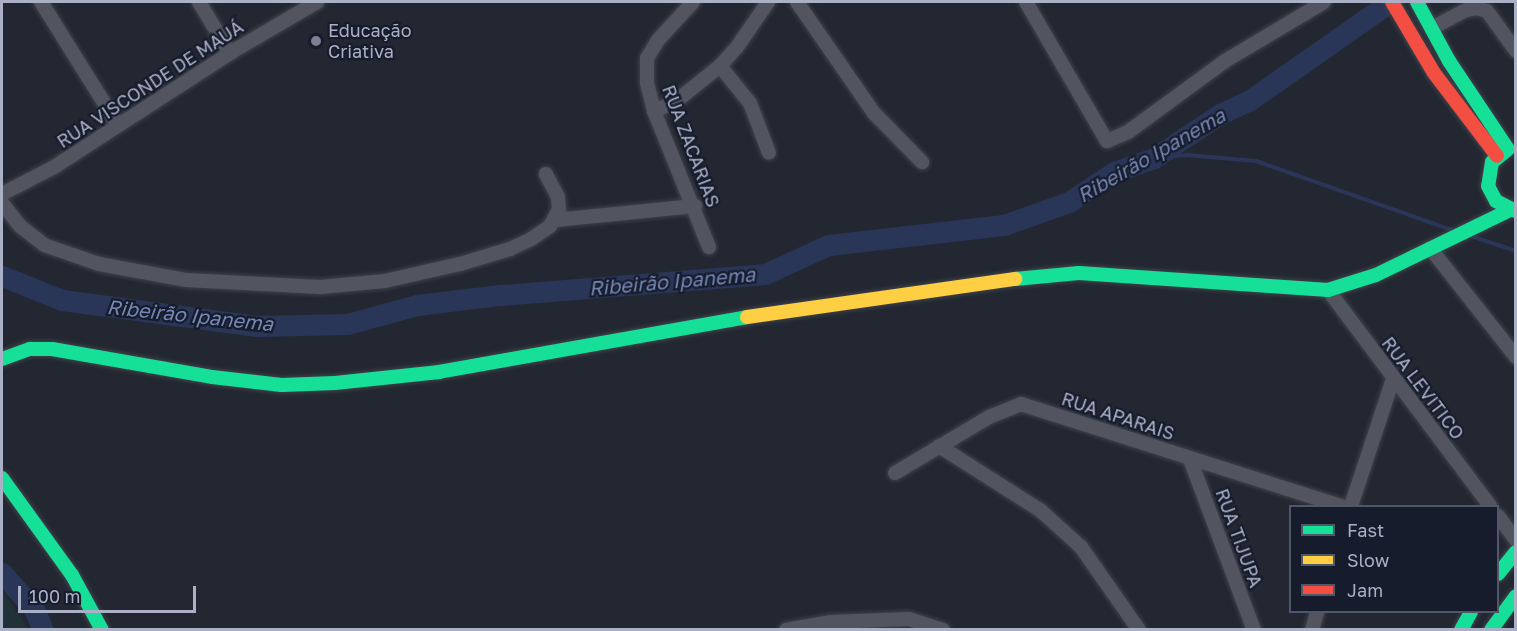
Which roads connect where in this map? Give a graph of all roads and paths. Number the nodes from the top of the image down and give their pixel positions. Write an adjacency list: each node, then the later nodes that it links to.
1 (41, 2): 16 (street)
2 (198, 2): 13 (street)
3 (317, 2): 13 (street, RUA VISCONDE DE MAUÁ)
4 (693, 2): 15 (street, RUA ZACARIAS)
5 (768, 2): 14 (street)
6 (797, 2): 19 (street)
7 (1026, 2): 8 (street)
8 (1323, 2)
9 (1392, 2): 17 (main road)
10 (1417, 2): 11 (main road)
11 (1430, 24): 12 (street); 17 (main road)
12 (1515, 51)
13 (230, 53): 16 (street, RUA VISCONDE DE MAUÁ)
14 (720, 66): 15 (street); 18 (street)
15 (654, 111): 23 (street, RUA ZACARIAS)
16 (118, 125): 21 (street, RUA VISCONDE DE MAUÁ)
17 (1510, 149): 24 (main road)
18 (769, 153)
19 (922, 162)
20 (546, 174): 25 (street)
21 (2, 194)
22 (2, 203): 25 (street)
23 (695, 206): 25 (street); 26 (street, RUA ZACARIAS)
24 (1513, 211): 27 (main road)
25 (555, 220)
26 (709, 247)
27 (1430, 248): 28 (main road); 29 (street)
28 (1328, 290): 30 (main road); 31 (street, RUA LEVITICO)
29 (1515, 357)
30 (2, 359)
31 (1393, 379): 38 (street); 39 (street, RUA LEVITICO)
32 (939, 446): 33 (street, RUA APARAIS); 34 (street, RUA APARAIS); 51 (street)
33 (1190, 459): 37 (street, RUA APARAIS); 52 (street, RUA TIJUPA)
34 (895, 473)
35 (2, 478): 40 (main road)
36 (2, 502): 40 (main road)
37 (1335, 505)
38 (1352, 505)
39 (1488, 505)
40 (26, 515): 48 (main road)
41 (1499, 519): 42 (street)
42 (1515, 540)
43 (1515, 552): 44 (main road)
44 (1499, 572)
45 (1515, 596): 55 (main road)
46 (1317, 613): 53 (street)
47 (1470, 613): 54 (main road)
48 (102, 630)
49 (786, 630): 50 (street)
50 (943, 630)
51 (1139, 630)
52 (1254, 630)
53 (1312, 630)
54 (1461, 630)
55 (1491, 630)

